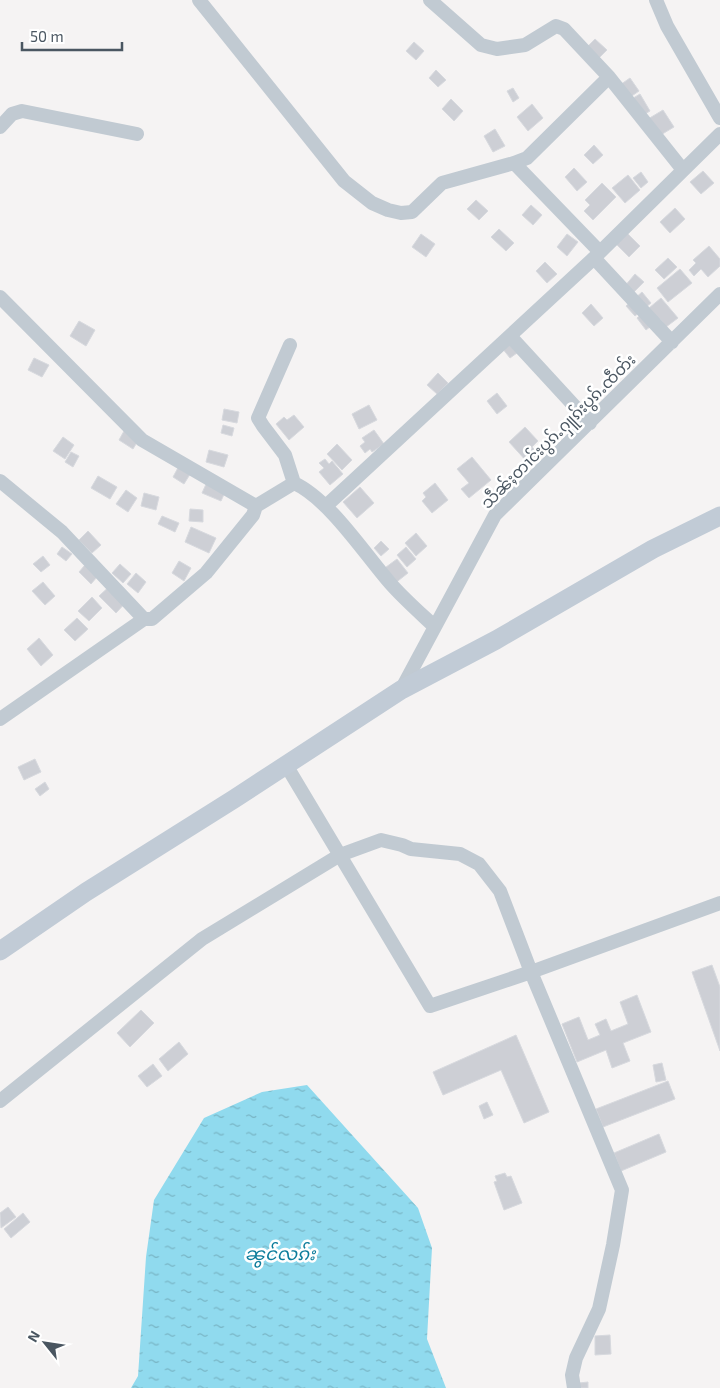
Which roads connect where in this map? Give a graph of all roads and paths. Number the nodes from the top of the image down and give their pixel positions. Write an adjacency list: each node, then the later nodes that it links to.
1 (199, 0): 9 (street)
2 (430, 0): 4 (street)
3 (656, 0): 5 (street)
4 (609, 77): 9 (street); 10 (street)
5 (720, 118)
6 (0, 128): 7 (street)
7 (136, 134)
8 (720, 134): 10 (street)
9 (514, 163): 11 (street)
10 (683, 170): 11 (street)
11 (597, 255): 14 (street); 15 (street)
12 (720, 294): 15 (street, သဵၼ်ႈတၢင်းပွၵ်ႉႁူၵ်းပွၵ်ႉၸဵတ်း)
13 (0, 297): 20 (street)
14 (510, 336): 17 (street); 21 (street)
15 (672, 342): 17 (street, သဵၼ်ႈတၢင်းပွၵ်ႉႁူၵ်းပွၵ်ႉၸဵတ်း)
16 (290, 346): 19 (street)
17 (590, 423): 24 (street, သဵၼ်ႈတၢင်းပွၵ်ႉႁူၵ်းပွၵ်ႉၸဵတ်း)
18 (0, 481): 23 (street)
19 (294, 483): 20 (street); 21 (street)
20 (256, 506): 23 (street)
21 (326, 506): 24 (street)
22 (720, 516): 25 (main road)
23 (144, 618): 26 (street)
24 (434, 626): 25 (street, သဵၼ်ႈတၢင်းပွၵ်ႉႁူၵ်းပွၵ်ႉၸဵတ်း)
25 (401, 690): 27 (main road)
26 (0, 720)
27 (286, 765): 28 (street); 30 (main road)
28 (340, 855): 31 (street); 31 (street); 32 (street)
29 (720, 903): 31 (street)
30 (0, 951)
31 (531, 972): 33 (street)
32 (0, 1101)
33 (574, 1388)

